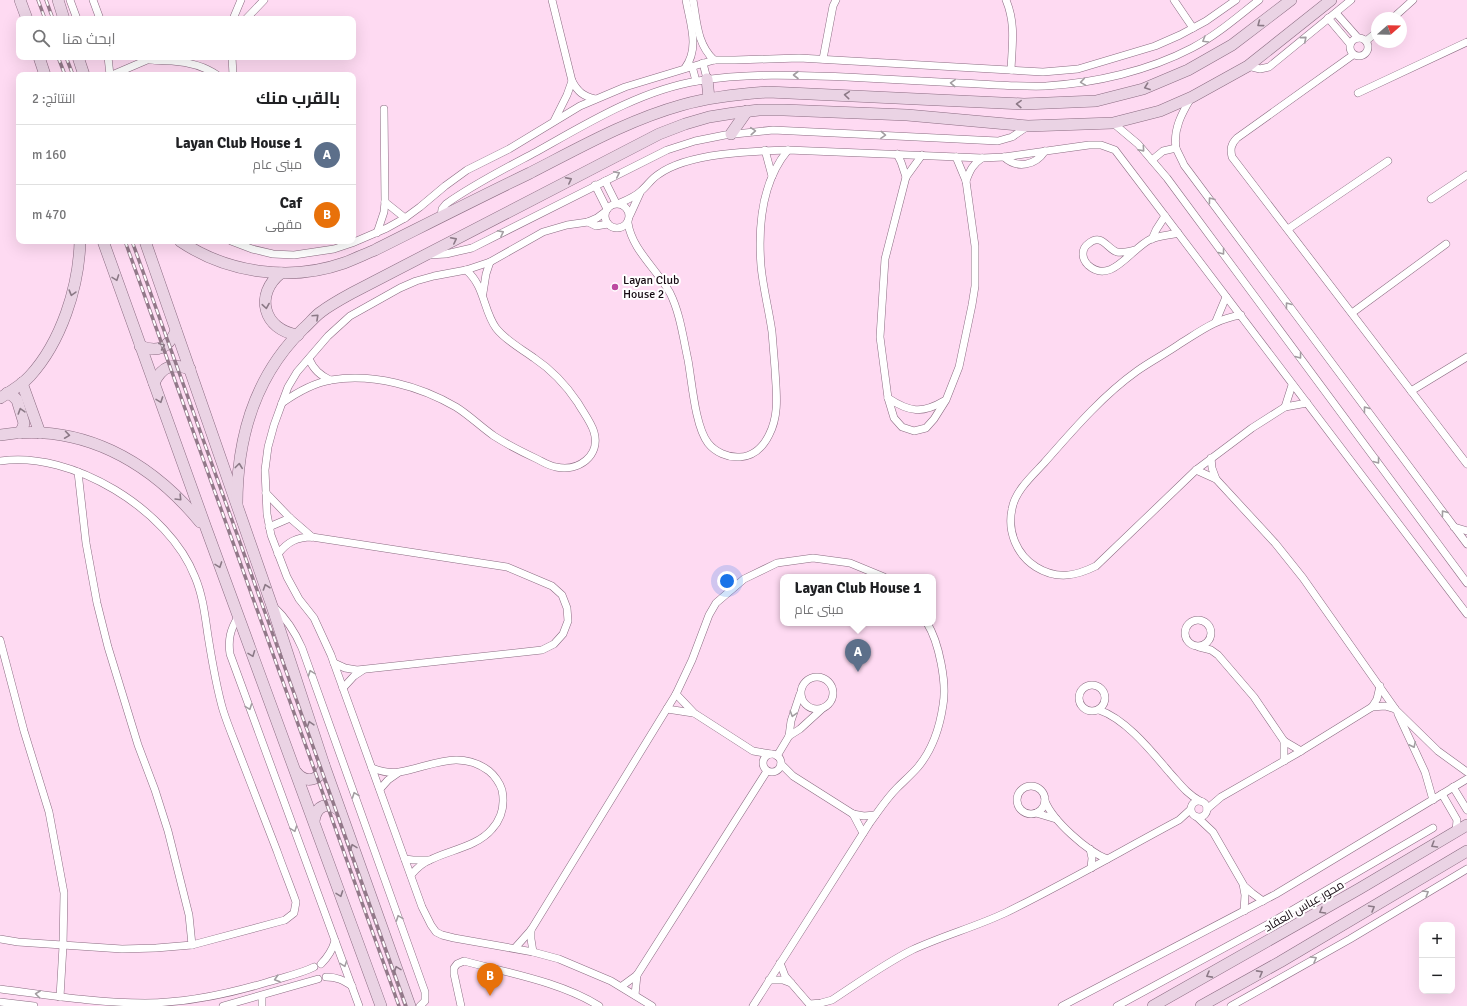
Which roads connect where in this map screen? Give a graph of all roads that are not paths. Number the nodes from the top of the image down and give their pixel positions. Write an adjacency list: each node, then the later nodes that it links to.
1 (20, 0): 22 (street)
2 (58, 0): 23 (street)
3 (70, 0): 24 (street)
4 (93, 0): 25 (street)
5 (241, 0): 26 (street)
6 (264, 0): 27 (street)
7 (552, 0): 55 (street)
8 (686, 0): 31 (street)
9 (693, 0): 31 (street)
10 (1006, 0): 48 (street)
11 (1174, 0): 29 (street)
12 (1236, 0): 29 (street)
13 (1259, 0): 54 (street, one-way to 54)
14 (1291, 0): 61 (street, one-way to 61)
15 (1331, 0): 19 (street)
16 (1351, 0): 21 (street)
17 (1413, 0): 20 (street)
18 (833, 2): 37 (street)
19 (1321, 5): 46 (street)
20 (1400, 12)
21 (1336, 13): 28 (street); 32 (street)
22 (26, 16)
23 (63, 16)
24 (76, 16)
25 (99, 16)
26 (234, 16)
27 (249, 16)
28 (1328, 18): 35 (street); 46 (street, one-way to 28)
29 (1193, 28): 48 (street)
30 (1371, 37): 33 (street)
31 (696, 38): 43 (street); 47 (street)
32 (1358, 38): 33 (street); 35 (street)
33 (1366, 41): 36 (street)
34 (1467, 42): 56 (street)
35 (1350, 44): 36 (street)
36 (1354, 55): 100 (street)
37 (823, 59): 43 (street); 48 (street)
38 (40, 60): 49 (street)
39 (108, 60): 50 (street)
40 (139, 60): 51 (street)
41 (166, 60): 44 (street)
42 (232, 60): 53 (street)
43 (714, 60): 45 (street)
44 (178, 61): 52 (street)
45 (703, 63): 47 (street); 54 (street)
46 (1248, 66): 57 (street)
47 (689, 67): 54 (street); 60 (street)
48 (1011, 70)
49 (44, 72)
50 (110, 72)
51 (117, 72)
52 (211, 72)
53 (233, 72)
54 (701, 80): 58 (street); 94 (street)
55 (572, 82): 60 (street); 66 (street)
56 (1358, 93)
57 (1192, 96): 67 (street); 70 (street)
58 (709, 98): 59 (street, one-way to 58); 94 (street)
59 (876, 98): 61 (street); 64 (street)
60 (595, 99): 66 (street)
61 (905, 99): 65 (street)
62 (384, 109): 89 (street)
63 (747, 111): 64 (street); 69 (street); 114 (street, one-way to 63)
64 (876, 114): 65 (street)
65 (907, 115): 68 (street)
66 (553, 122): 95 (street)
67 (1114, 123): 68 (street); 79 (street, one-way to 79)
68 (1028, 126): 69 (street, one-way to 68)
69 (731, 134): 84 (street, one-way to 69)
70 (1176, 148): 79 (street); 156 (street, one-way to 70)
71 (765, 150): 72 (street); 82 (street); 87 (street)
72 (788, 150): 74 (street); 82 (street)
73 (1045, 151): 77 (street); 77 (street); 93 (street)
74 (897, 154): 75 (street); 83 (street)
75 (922, 155): 76 (street); 83 (street)
76 (956, 157): 78 (street); 85 (street)
77 (1004, 157): 78 (street)
78 (982, 158): 85 (street)
79 (1152, 160): 164 (street, one-way to 164)
80 (1388, 161): 100 (street)
81 (1467, 175): 88 (street)
82 (772, 176): 104 (street)
83 (906, 177): 137 (street)
84 (605, 180): 86 (street); 90 (street)
85 (966, 181): 138 (street)
86 (595, 185): 91 (street); 114 (street, one-way to 86)
87 (640, 192): 90 (street); 92 (street)
88 (1431, 199)
89 (385, 202): 95 (street); 101 (street)
90 (618, 203): 91 (street); 92 (street)
91 (606, 211): 96 (street); 98 (street)
92 (630, 215): 97 (street)
93 (1165, 216): 102 (street); 103 (street)
94 (442, 217): 117 (street)
95 (405, 218): 101 (street)
96 (588, 222): 98 (street); 115 (street)
97 (628, 223): 99 (street); 104 (street)
98 (608, 224): 99 (street)
99 (617, 228): 104 (street)
100 (1288, 229): 120 (street)
101 (378, 233): 105 (street)
102 (1178, 233): 103 (street); 119 (street)
103 (1152, 239): 113 (street)
104 (633, 240)
105 (356, 241)
106 (80, 244): 130 (street, one-way to 130)
107 (104, 244): 125 (street, one-way to 125)
108 (146, 244): 123 (street)
109 (184, 244): 117 (street)
110 (239, 244): 111 (street)
111 (349, 244)
112 (1446, 244): 120 (street)
113 (1135, 250): 113 (street)
114 (425, 255): 124 (street, one-way to 114)
115 (490, 262): 116 (street); 118 (street)
116 (466, 270): 118 (street); 127 (street)
117 (281, 273): 124 (street, one-way to 124)
118 (483, 297): 129 (street)
119 (1226, 297): 121 (street); 122 (street)
120 (1352, 313): 134 (street)
121 (1241, 315): 122 (street); 133 (street)
122 (1216, 321): 148 (street)
123 (176, 331): 125 (street, one-way to 123); 128 (street)
124 (298, 335): 152 (street, one-way to 124)
125 (140, 346): 131 (street)
126 (1467, 357): 134 (street)
127 (309, 359): 129 (street); 132 (street)
128 (190, 369): 131 (street); 152 (street)
129 (330, 380): 135 (street)
130 (22, 383): 136 (street); 143 (street)
131 (154, 383): 157 (street, one-way to 157)
132 (291, 383): 135 (street); 139 (street)
133 (1292, 385): 140 (street); 141 (street)
134 (1411, 391): 147 (street)
135 (299, 392): 139 (street)
136 (4, 396): 142 (street, one-way to 136)
137 (888, 398): 138 (street); 138 (street)
138 (946, 400)
139 (282, 403): 151 (street)
140 (1307, 403): 141 (street); 166 (street)
141 (1285, 407): 145 (street)
142 (20, 433): 143 (street); 144 (street)
143 (40, 433): 157 (street, one-way to 157)
144 (0, 435)
145 (1211, 458): 148 (street); 150 (street)
146 (0, 461): 149 (street)
147 (1467, 464)
148 (1196, 470): 150 (street)
149 (78, 472): 242 (street); 242 (street)
150 (1216, 479): 175 (street)
151 (266, 493): 153 (street); 155 (street)
152 (237, 504): 165 (street, one-way to 152)
153 (290, 518): 154 (street); 155 (street)
154 (297, 524): 159 (street); 160 (street)
155 (269, 527): 162 (street)
156 (1454, 527): 158 (street); 161 (street)
157 (206, 528): 167 (street, one-way to 167)
158 (1467, 531)
159 (312, 537): 160 (street); 174 (street)
160 (296, 539): 162 (street)
161 (1467, 544)
162 (278, 554): 173 (street)
163 (877, 574): 178 (street)
164 (1467, 583)
165 (272, 606): 194 (street, one-way to 165); 269 (street, one-way to 165)
166 (1467, 614)
167 (238, 617): 197 (street, one-way to 197); 241 (street, one-way to 241)
168 (929, 626): 216 (street)
169 (1211, 635): 171 (street); 171 (street); 172 (street)
170 (0, 640): 243 (street)
171 (1199, 647): 172 (street)
172 (1218, 655): 188 (street)
173 (334, 663): 174 (street); 176 (street)
174 (363, 670): 176 (street)
175 (1380, 686): 180 (street); 183 (street)
176 (343, 688): 195 (street)
177 (800, 692): 181 (street); 181 (street); 187 (street, one-way to 187)
178 (676, 694): 182 (street); 185 (street)
179 (1106, 700): 184 (street); 184 (street); 186 (street)
180 (1372, 707): 183 (street); 190 (street)
181 (823, 708): 187 (street)
182 (668, 709): 185 (street); 239 (street)
183 (1396, 709): 198 (street); 207 (street, one-way to 207)
184 (1099, 710): 186 (street)
185 (694, 713): 189 (street)
186 (1115, 718): 204 (street)
187 (789, 736): 191 (street)
188 (1284, 741): 190 (street); 192 (street)
189 (752, 751): 191 (street); 196 (street)
190 (1300, 751): 192 (street)
191 (774, 755): 193 (street); 196 (street)
192 (1284, 760): 206 (street)
193 (781, 764): 196 (street); 200 (street)
194 (324, 765): 197 (street); 213 (street)
195 (372, 768): 199 (street); 203 (street)
196 (768, 770): 200 (street); 248 (street)
197 (296, 772): 220 (street)
198 (1467, 772)
199 (398, 773): 203 (street); 232 (street)
200 (793, 776): 215 (street)
201 (1467, 779): 202 (street)
202 (1453, 787): 205 (street); 212 (street)
203 (380, 789): 230 (street)
204 (1186, 792): 208 (street); 210 (street)
205 (1442, 794): 207 (street); 223 (street)
206 (1221, 797): 208 (street); 211 (street)
207 (1433, 800): 237 (street)
208 (1201, 801): 210 (street); 211 (street)
209 (1044, 802): 214 (street); 214 (street); 218 (street)
210 (1190, 809): 217 (street); 219 (street)
211 (1207, 810): 217 (street); 224 (street)
212 (1467, 810)
213 (340, 811): 220 (street); 268 (street, one-way to 213)
214 (1036, 813): 218 (street)
215 (853, 814): 216 (street); 225 (street)
216 (875, 816): 225 (street)
217 (1196, 817): 219 (street); 224 (street)
218 (1056, 820): 226 (street)
219 (1179, 820): 231 (street)
220 (314, 821): 267 (street, one-way to 267)
221 (1467, 825): 223 (street, محور عباس العقاد)
222 (1433, 828): 275 (street)
223 (1456, 831): 276 (street, محور عباس العقاد, one-way to 276)
224 (1213, 832): 236 (street)
225 (863, 833): 246 (street)
226 (1090, 849): 231 (street); 233 (street)
227 (1467, 851): 229 (street)
228 (1467, 857): 229 (street)
229 (1456, 858): 277 (street, one-way to 229)
230 (405, 859): 232 (street); 235 (street)
231 (1107, 859): 233 (street)
232 (429, 860): 235 (street)
233 (1091, 868): 260 (street)
234 (1467, 869): 278 (street, one-way to 234)
235 (411, 875): 244 (street)
236 (1243, 884): 237 (street); 238 (street)
237 (1263, 901): 238 (street)
238 (1244, 911): 274 (street)
239 (531, 930): 244 (street); 245 (street)
240 (0, 939): 243 (street)
241 (335, 941): 247 (street); 252 (street, one-way to 252)
242 (192, 945): 243 (street)
243 (63, 946): 257 (street)
244 (515, 948): 245 (street)
245 (534, 952): 253 (street)
246 (780, 963): 249 (street); 251 (street)
247 (302, 971): 250 (street); 261 (street, one-way to 261)
248 (637, 975): 253 (street); 255 (street)
249 (769, 980): 251 (street); 273 (street)
250 (306, 982): 252 (street); 256 (street)
251 (791, 983): 262 (street)
252 (352, 986): 266 (street)
253 (622, 986): 255 (street)
254 (0, 989): 257 (street, one-way to 254)
255 (635, 995): 272 (street)
256 (262, 996): 259 (street); 265 (street)
257 (60, 997): 261 (street)
258 (0, 1002): 263 (street)
259 (250, 1003): 264 (street)
260 (830, 1003): 262 (street)
261 (140, 1004)
262 (810, 1005)
263 (34, 1006)
264 (223, 1006)
265 (262, 1006)
266 (359, 1006)
267 (381, 1006)
268 (410, 1006)
269 (420, 1006)
270 (461, 1006): 271 (street)
271 (600, 1006)
272 (652, 1006)
273 (752, 1006)
274 (1062, 1006)
275 (1117, 1006)
276 (1153, 1006)
277 (1201, 1006)
278 (1231, 1006)

